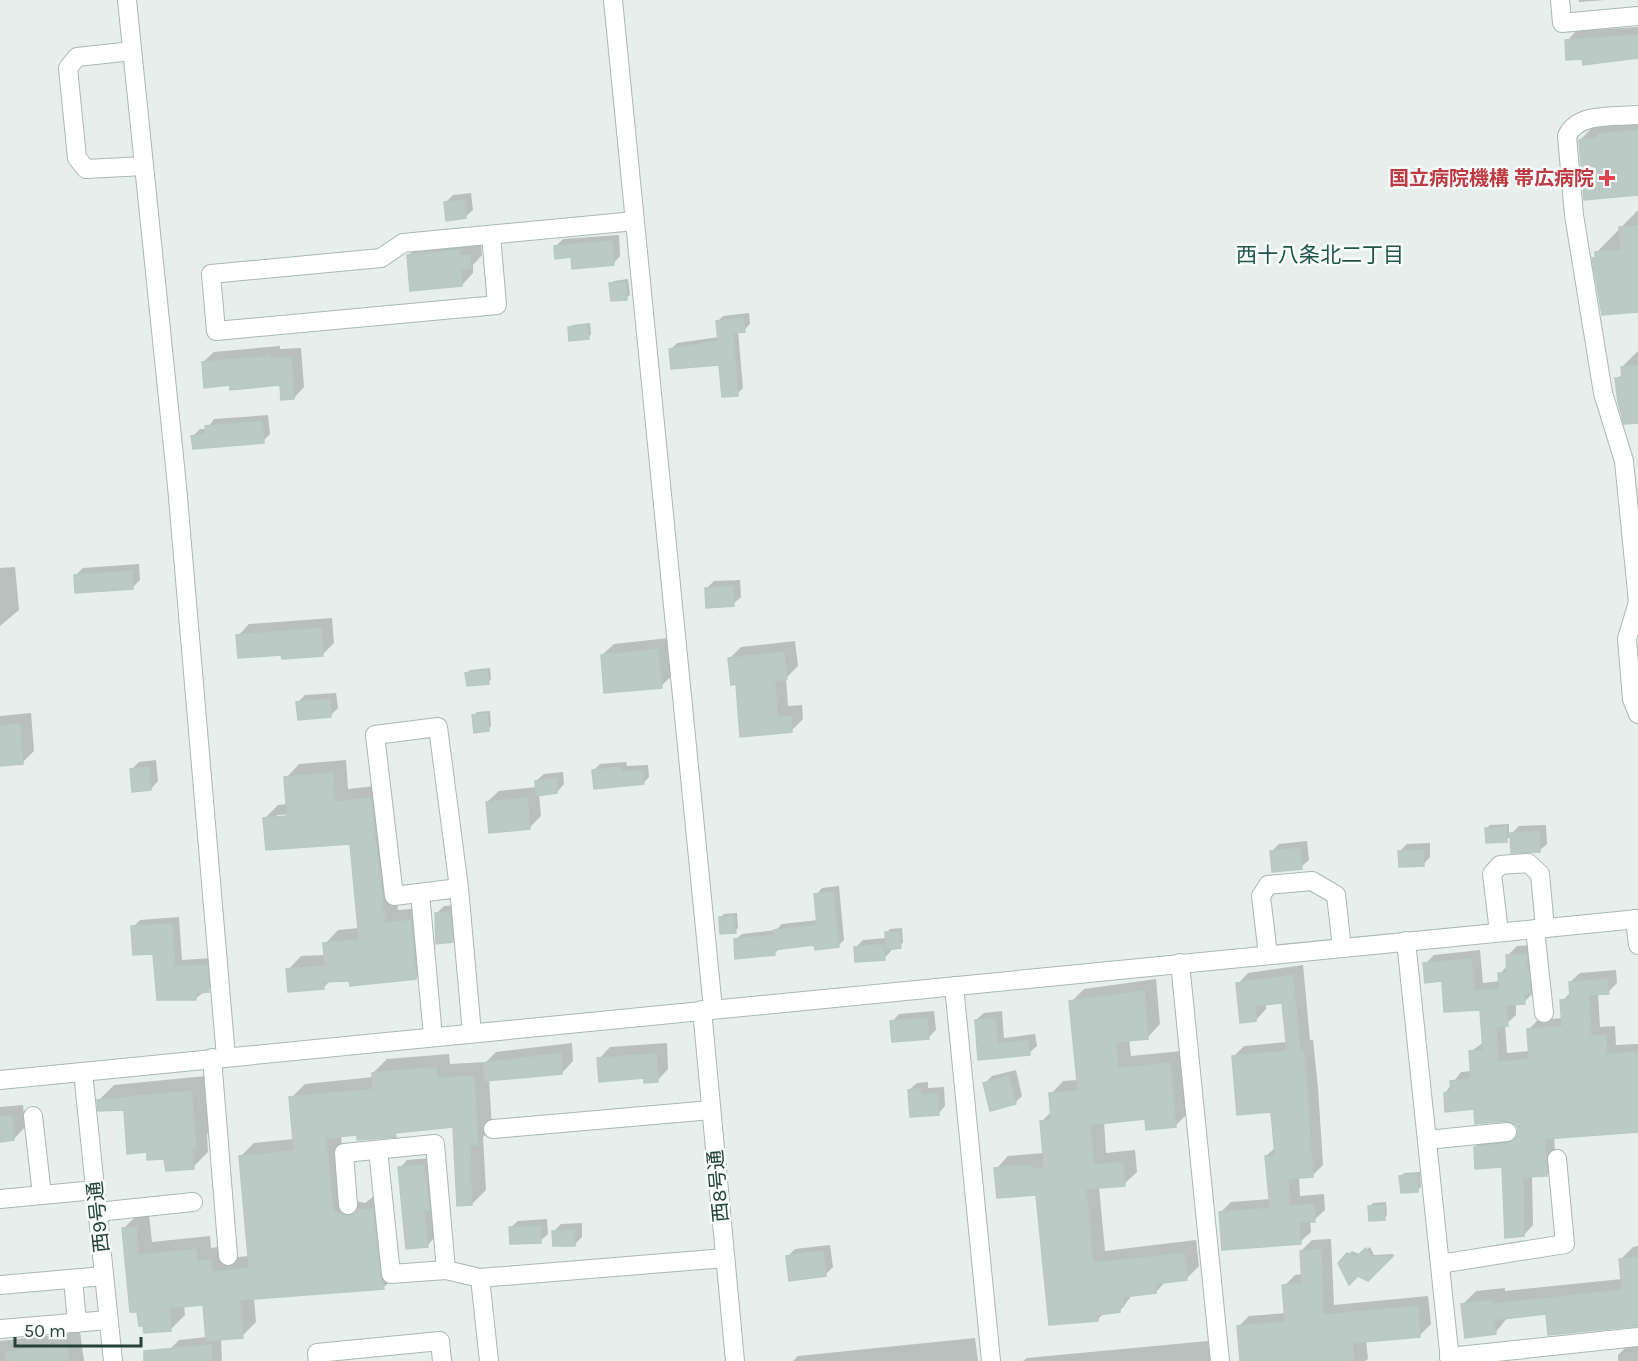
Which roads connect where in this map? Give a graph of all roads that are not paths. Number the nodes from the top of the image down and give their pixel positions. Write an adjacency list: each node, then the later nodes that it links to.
1 (127, 0): 5 (street)
2 (613, 0): 8 (street, 西8号通)
3 (1560, 0): 4 (street)
4 (1638, 16)
5 (132, 51): 7 (street); 7 (street)
6 (1638, 115): 10 (street)
7 (144, 166): 27 (street)
8 (635, 221): 9 (street); 23 (street, 西8号通)
9 (491, 235): 9 (street)
10 (1638, 602): 11 (street)
11 (1638, 714)
12 (459, 888): 13 (street); 13 (street); 25 (street)
13 (420, 893): 26 (street)
14 (1637, 919): 15 (street); 18 (street)
15 (1540, 928): 16 (street); 16 (street); 24 (street)
16 (1499, 932): 17 (street)
17 (1406, 941): 19 (street); 34 (street)
18 (1638, 945)
19 (1342, 948): 20 (street); 20 (street)
20 (1268, 955): 21 (street)
21 (1180, 963): 22 (street); 62 (street)
22 (954, 986): 23 (street); 61 (street)
23 (707, 1010): 25 (street); 30 (street, 西8号通)
24 (1544, 1013)
25 (472, 1033): 26 (street)
26 (433, 1037): 27 (street)
27 (219, 1058): 28 (street); 43 (street)
28 (83, 1072): 29 (street); 37 (street, 西9号通)
29 (0, 1080)
30 (711, 1110): 32 (street); 44 (street, 西8号通)
31 (33, 1116): 38 (street)
32 (493, 1129)
33 (1507, 1132): 34 (street)
34 (1427, 1140): 45 (street)
35 (378, 1150): 41 (street); 46 (street); 46 (street)
36 (1557, 1159): 45 (street)
37 (95, 1190): 38 (street); 42 (street, 西9号通)
38 (42, 1195): 39 (street)
39 (0, 1199)
40 (193, 1202): 42 (street)
41 (348, 1205)
42 (97, 1212): 47 (street, 西9号通)
43 (228, 1256)
44 (725, 1258): 48 (street); 60 (street, 西8号通)
45 (1440, 1264): 55 (street)
46 (446, 1270): 48 (street)
47 (104, 1276): 49 (street); 51 (street, 西9号通)
48 (480, 1278): 59 (street)
49 (73, 1279): 50 (street); 52 (street)
50 (0, 1285)
51 (108, 1320): 52 (street); 56 (street, 西9号通)
52 (77, 1323): 53 (street)
53 (0, 1329)
54 (1638, 1337): 55 (street)
55 (1450, 1359)
56 (112, 1361)
57 (318, 1361): 58 (street)
58 (442, 1361)
59 (489, 1361)
60 (735, 1361)
61 (991, 1361)
62 (1220, 1361)

